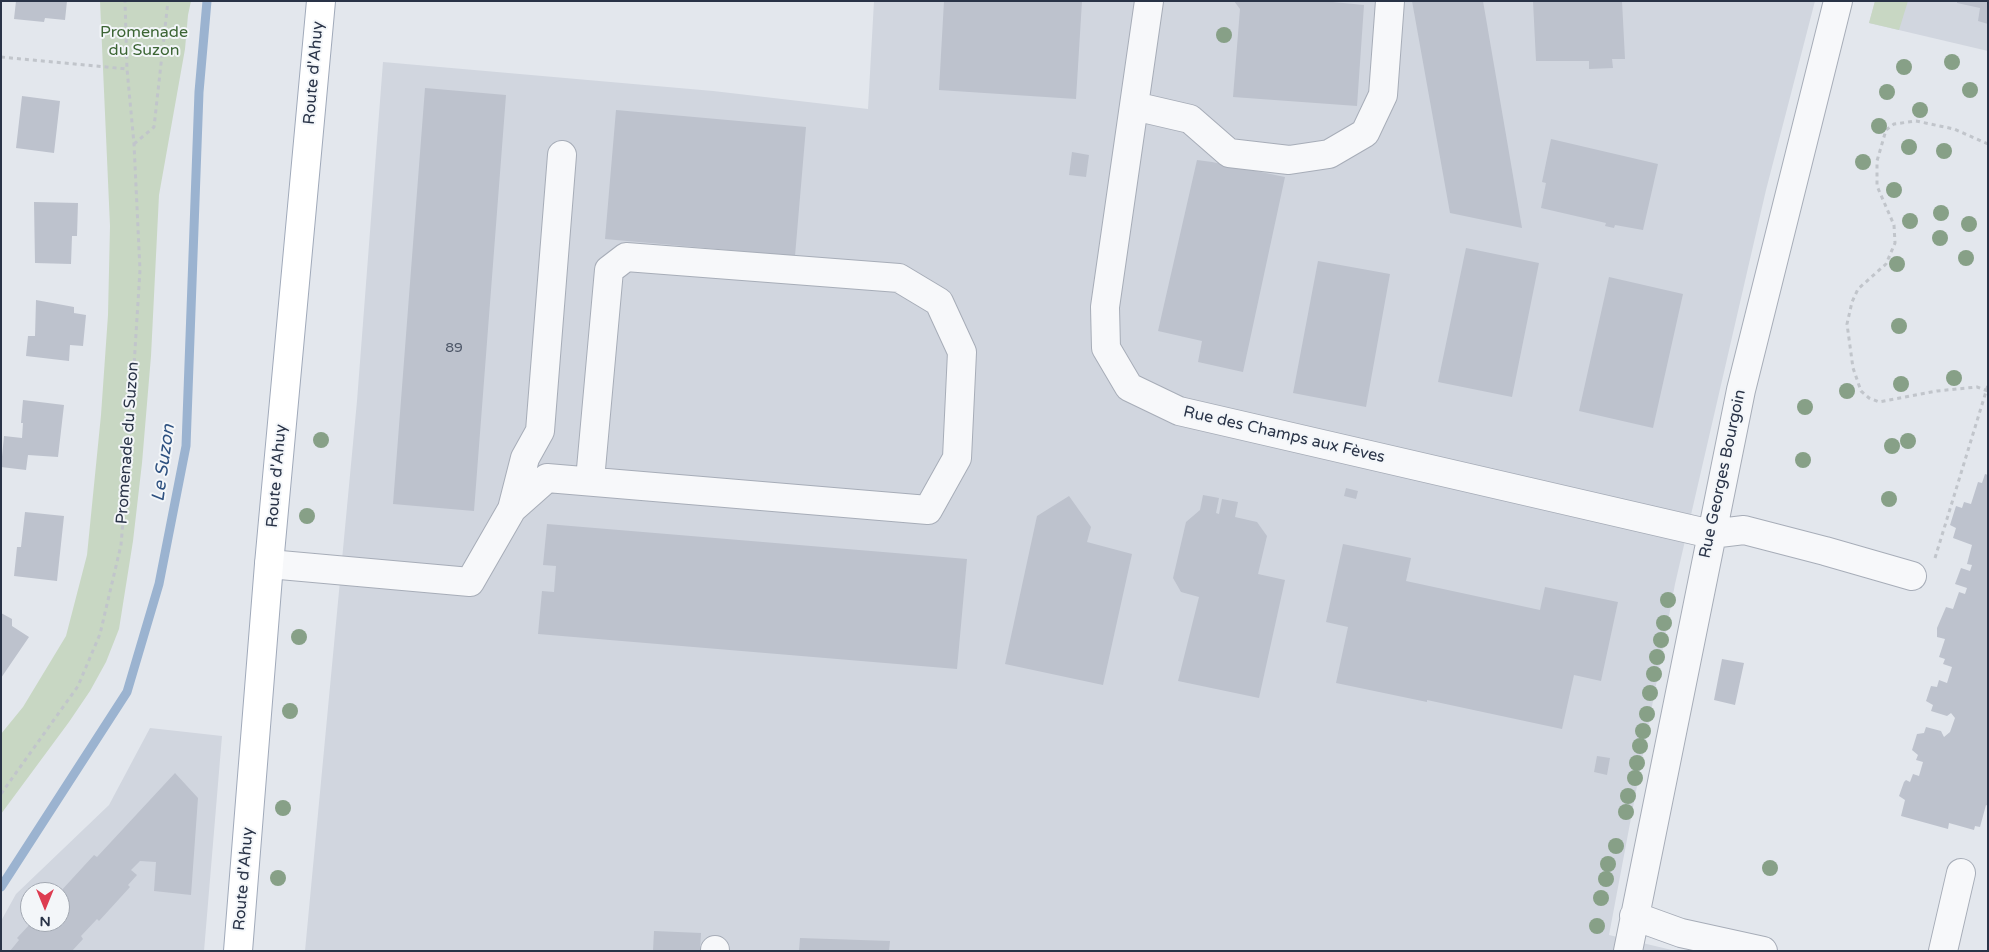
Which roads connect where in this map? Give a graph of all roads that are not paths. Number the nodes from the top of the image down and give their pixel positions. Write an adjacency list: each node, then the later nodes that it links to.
1 (321, 1): 10 (main road, Route d'Ahuy)
2 (1149, 1): 5 (street, Rue des Champs aux Fèves)
3 (1390, 1): 5 (street)
4 (1838, 1): 9 (street, Rue Georges Bourgoin)
5 (1134, 106): 9 (street, Rue des Champs aux Fèves)
6 (562, 155): 8 (street)
7 (590, 480): 7 (street); 8 (street)
8 (512, 509): 10 (street)
9 (1711, 534): 11 (street); 13 (street, Rue Georges Bourgoin)
10 (269, 564): 14 (main road, Route d'Ahuy)
11 (1912, 576)
12 (1961, 873): 17 (street)
13 (1634, 916): 15 (street, Rue Georges Bourgoin); 16 (street)
14 (238, 951)
15 (1628, 951)
16 (1763, 951)
17 (1942, 951)

